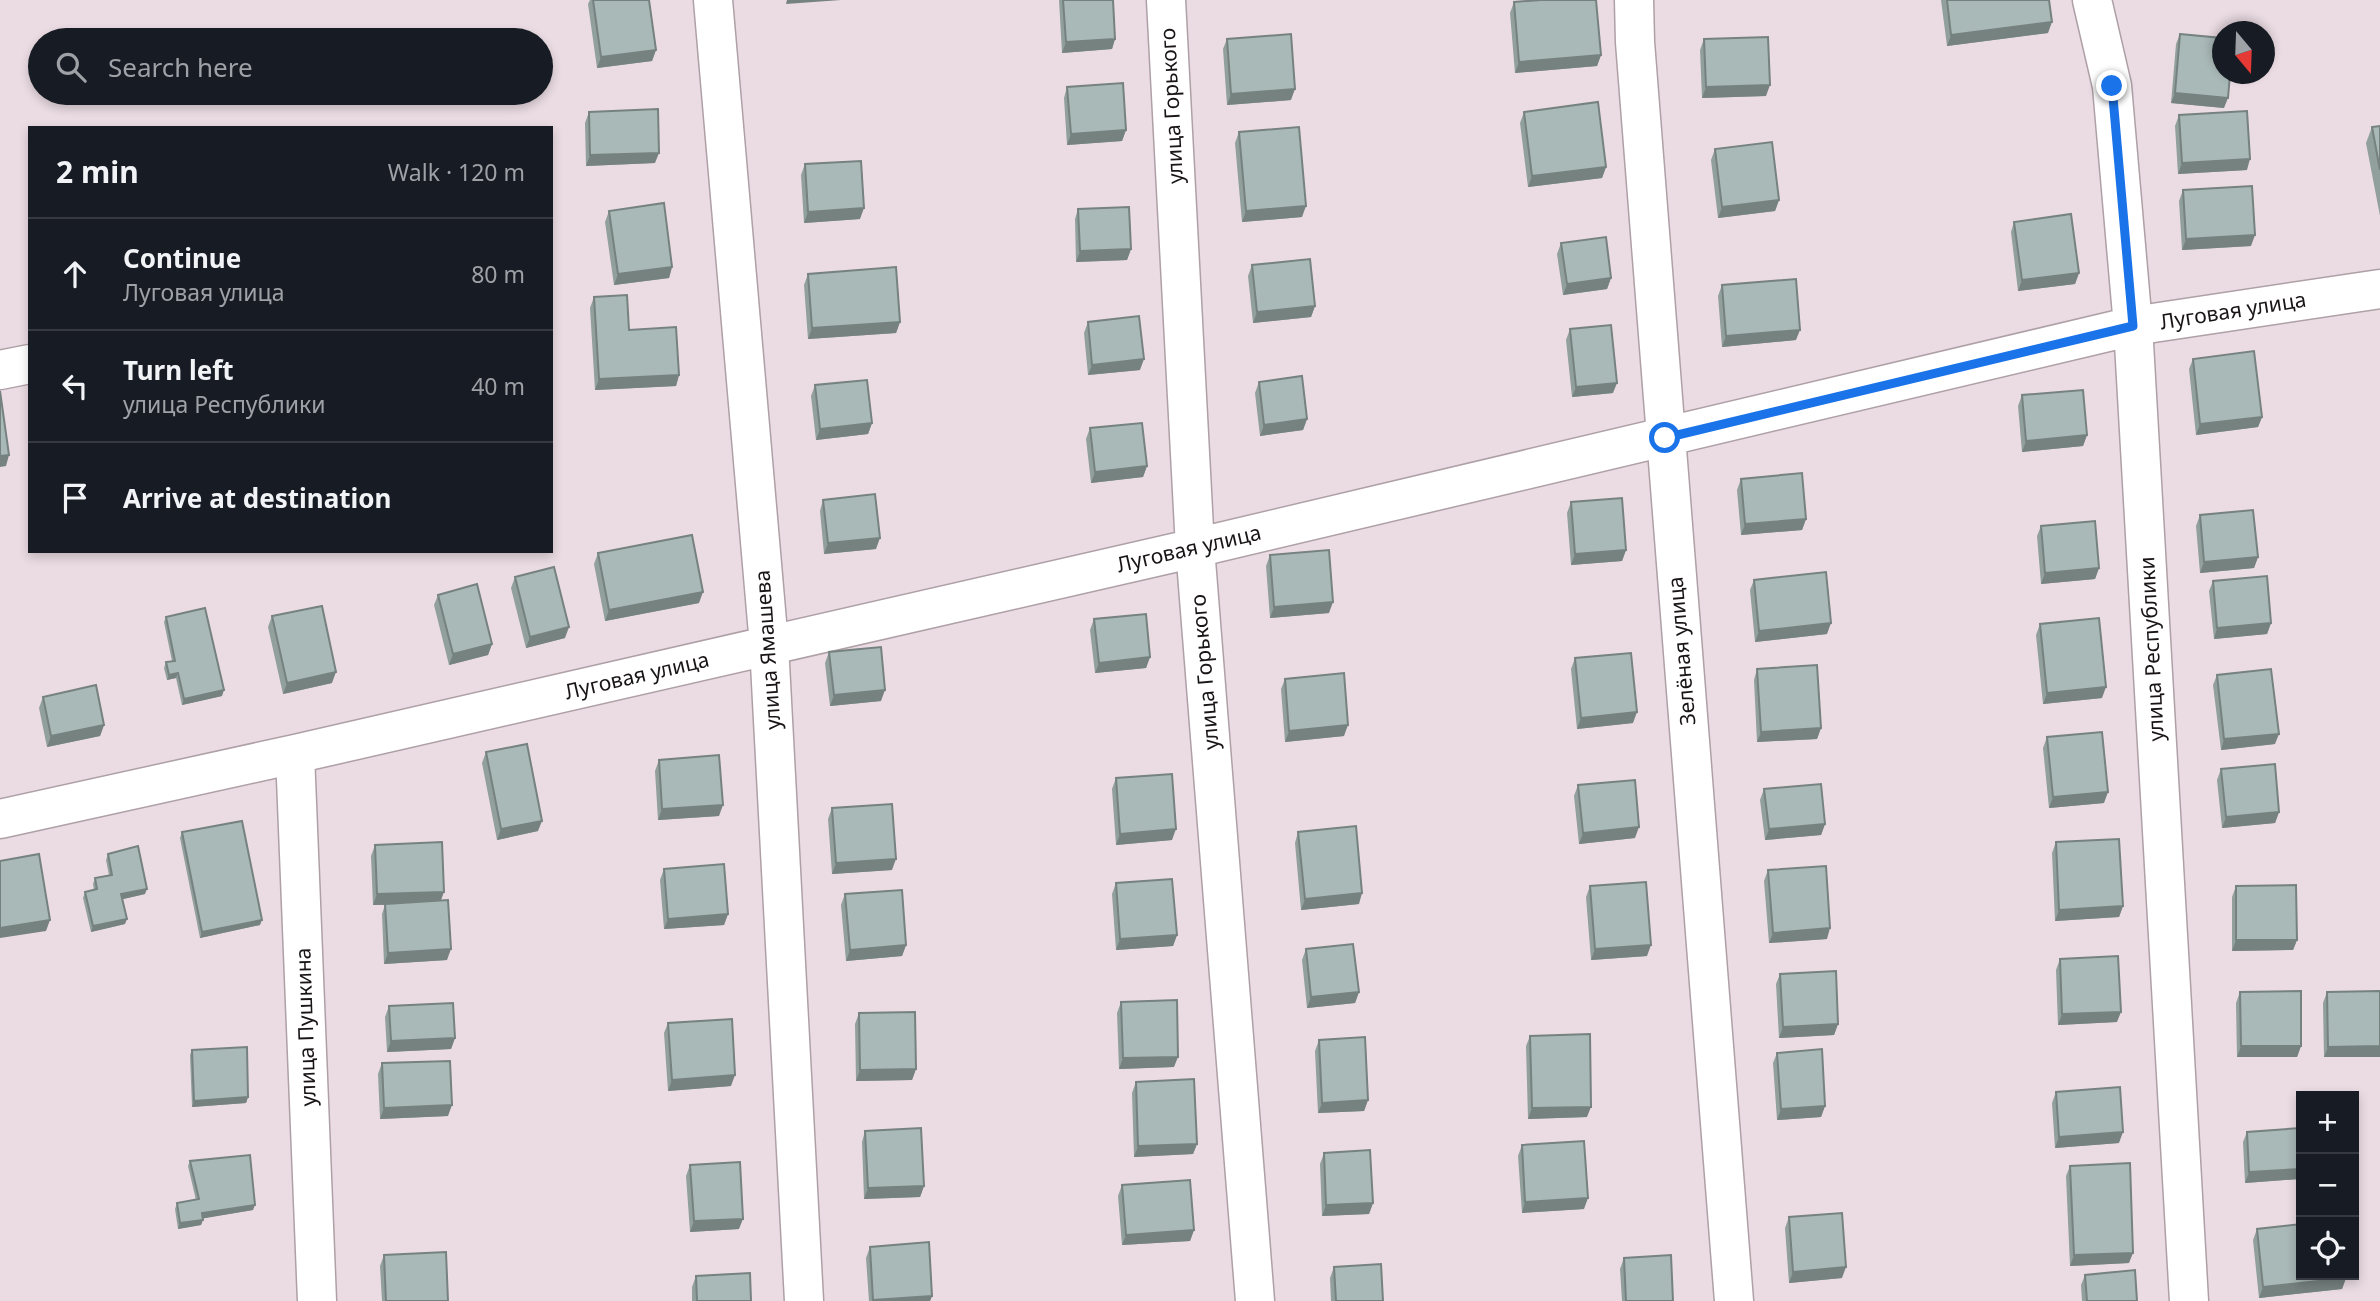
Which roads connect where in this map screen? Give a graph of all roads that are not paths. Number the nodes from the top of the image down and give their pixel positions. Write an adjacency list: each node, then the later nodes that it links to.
1 (713, 0): 11 (street, улица Ямашева)
2 (1166, 0): 10 (street, улица Горького)
3 (1634, 0): 9 (street, Зелёная улица)
4 (2092, 0): 6 (street, улица Республики)
5 (2380, 289): 6 (street, Луговая улица)
6 (2133, 326): 9 (street, Луговая улица); 18 (street, улица Республики)
7 (28, 364): 8 (street)
8 (0, 370)
9 (1665, 438): 10 (street, Луговая улица); 17 (street, Зелёная улица)
10 (1195, 548): 11 (street, Луговая улица); 16 (street, улица Горького)
11 (769, 645): 12 (street, Луговая улица); 15 (street, улица Ямашева)
12 (295, 754): 13 (street, Луговая улица); 14 (street, улица Пушкина)
13 (0, 819)
14 (317, 1301)
15 (804, 1301)
16 (1255, 1301)
17 (1734, 1301)
18 (2189, 1301)

